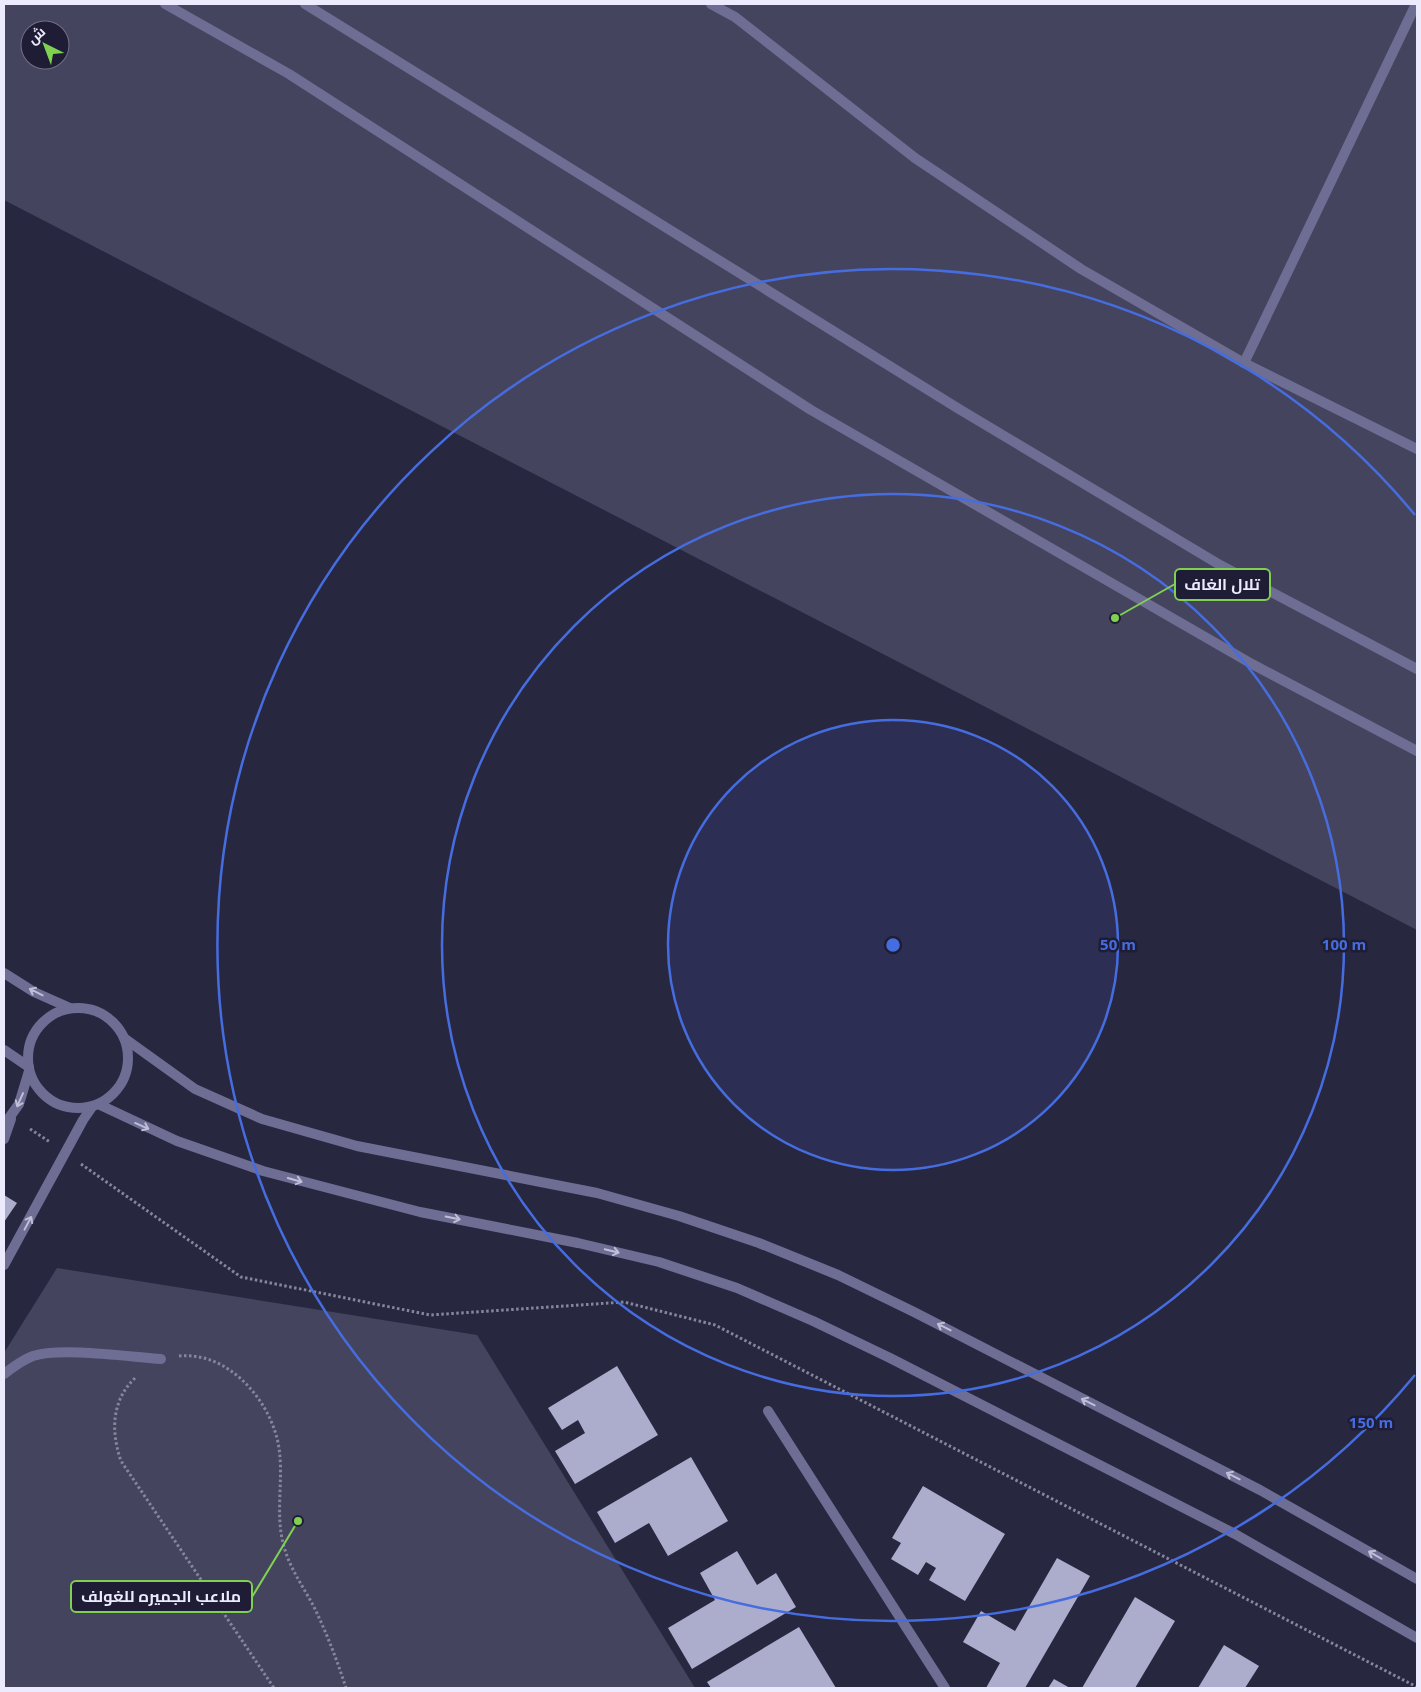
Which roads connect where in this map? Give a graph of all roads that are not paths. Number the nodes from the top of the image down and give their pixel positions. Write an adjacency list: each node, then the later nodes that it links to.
1 (165, 4): 8 (street)
2 (305, 4): 7 (street)
3 (711, 4): 5 (street)
4 (1416, 4): 5 (street)
5 (1244, 363): 6 (street)
6 (1417, 449)
7 (1417, 669)
8 (1417, 751)
9 (4, 973): 10 (street, one-way to 9)
10 (70, 1008): 11 (street); 13 (street)
11 (124, 1038): 14 (street); 24 (street, one-way to 11)
12 (4, 1050): 13 (street)
13 (29, 1069): 14 (street); 15 (street, one-way to 15)
14 (95, 1106): 19 (street, one-way to 14); 25 (street, one-way to 25)
15 (12, 1116): 16 (street); 17 (street)
16 (4, 1125)
17 (4, 1139)
18 (4, 1246): 19 (street)
19 (16, 1246): 20 (street)
20 (4, 1265)
21 (162, 1359): 22 (street)
22 (4, 1374)
23 (768, 1411): 26 (street)
24 (1417, 1579)
25 (1417, 1638)
26 (945, 1688)

